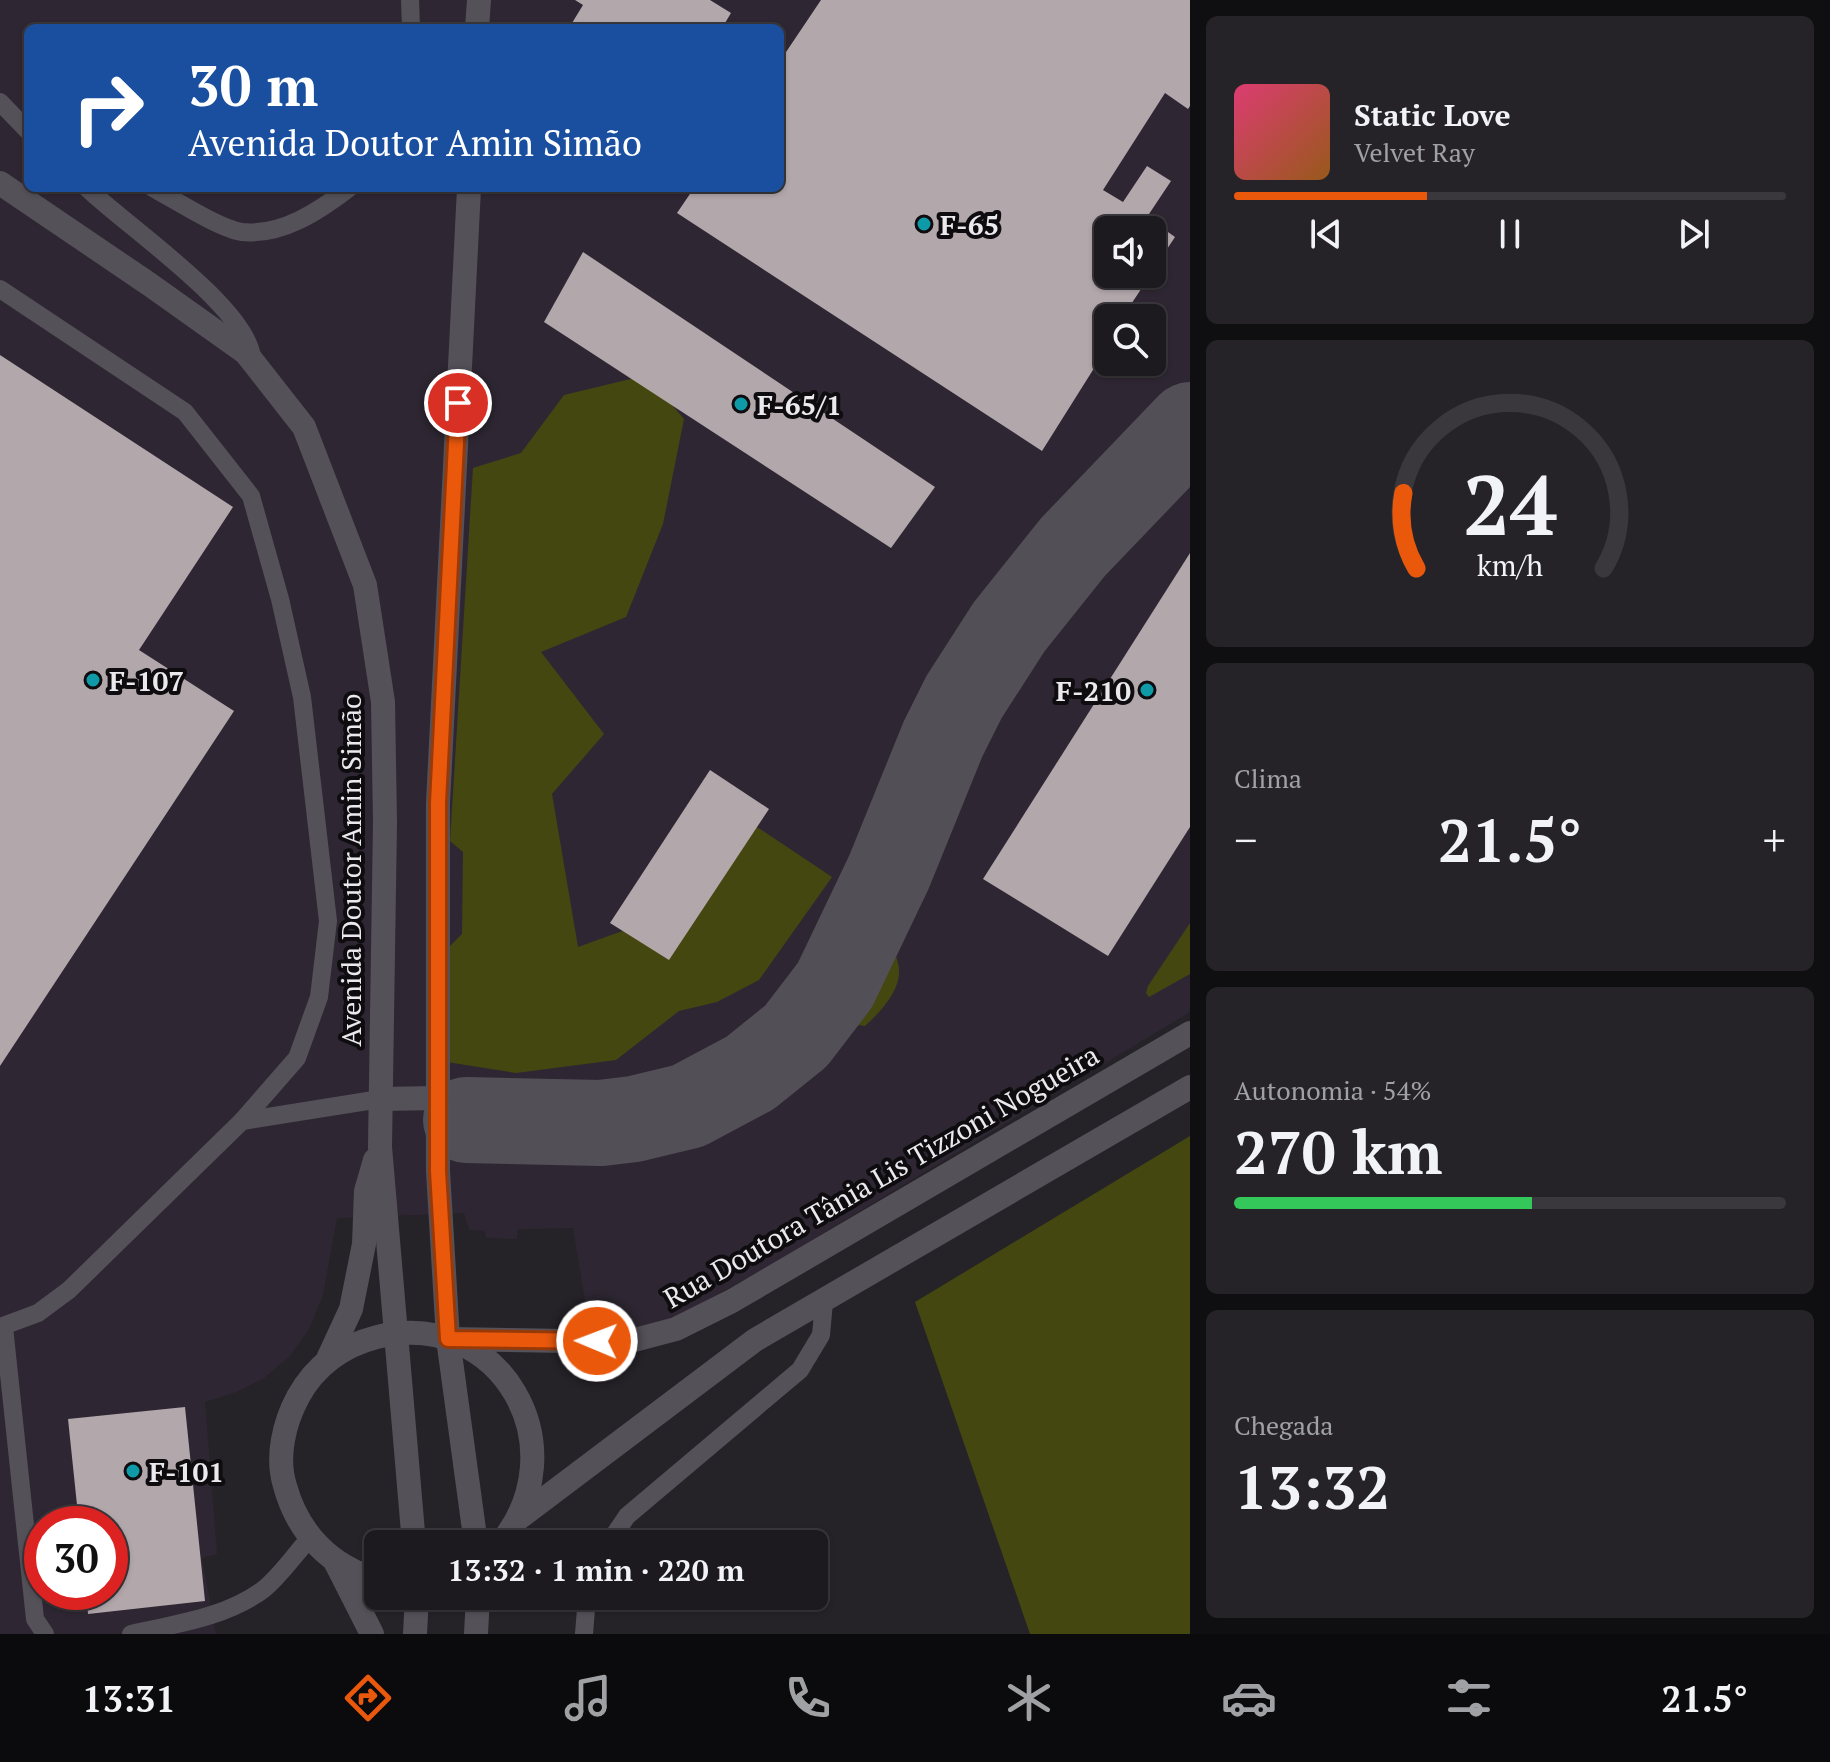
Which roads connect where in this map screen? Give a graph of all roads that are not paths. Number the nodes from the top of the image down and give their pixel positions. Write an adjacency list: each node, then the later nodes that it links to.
1 (410, 0): 3 (lane)
2 (479, 0): 4 (street)
3 (411, 24)
4 (477, 24)
5 (2, 105): 6 (lane); 7 (lane)
6 (24, 119)
7 (24, 127)
8 (0, 183): 14 (street, Avenida Doutor Amin Simão)
9 (92, 192): 14 (lane)
10 (161, 192): 11 (lane)
11 (344, 192)
12 (469, 192): 17 (street)
13 (0, 289): 19 (lane)
14 (252, 361): 18 (street, Avenida Doutor Amin Simão)
15 (1190, 1033): 24 (street, Rua Doutora Tânia Lis Tizzoni Nogueira)
16 (1190, 1087): 21 (street)
17 (438, 1098): 18 (street); 24 (street)
18 (380, 1099): 19 (lane); 20 (street, Avenida Doutor Amin Simão)
19 (242, 1121): 22 (lane)
20 (380, 1147): 23 (street, Avenida Doutor Amin Simão); 25 (street)
21 (824, 1302): 26 (street); 30 (lane)
22 (2, 1327): 37 (lane)
23 (395, 1333): 24 (street); 25 (street); 27 (street, Avenida Doutor Amin Simão)
24 (448, 1339): 26 (street); 28 (street)
25 (327, 1361): 31 (street)
26 (519, 1518): 29 (street)
27 (413, 1530)
28 (474, 1530)
29 (510, 1530)
30 (618, 1530)
31 (310, 1538): 32 (street); 38 (lane)
32 (335, 1561): 33 (street); 39 (street)
33 (364, 1576)
34 (416, 1610): 40 (street)
35 (477, 1610): 41 (street)
36 (586, 1610): 42 (lane)
37 (45, 1634)
38 (131, 1634)
39 (372, 1634)
40 (415, 1634)
41 (476, 1634)
42 (584, 1634)

